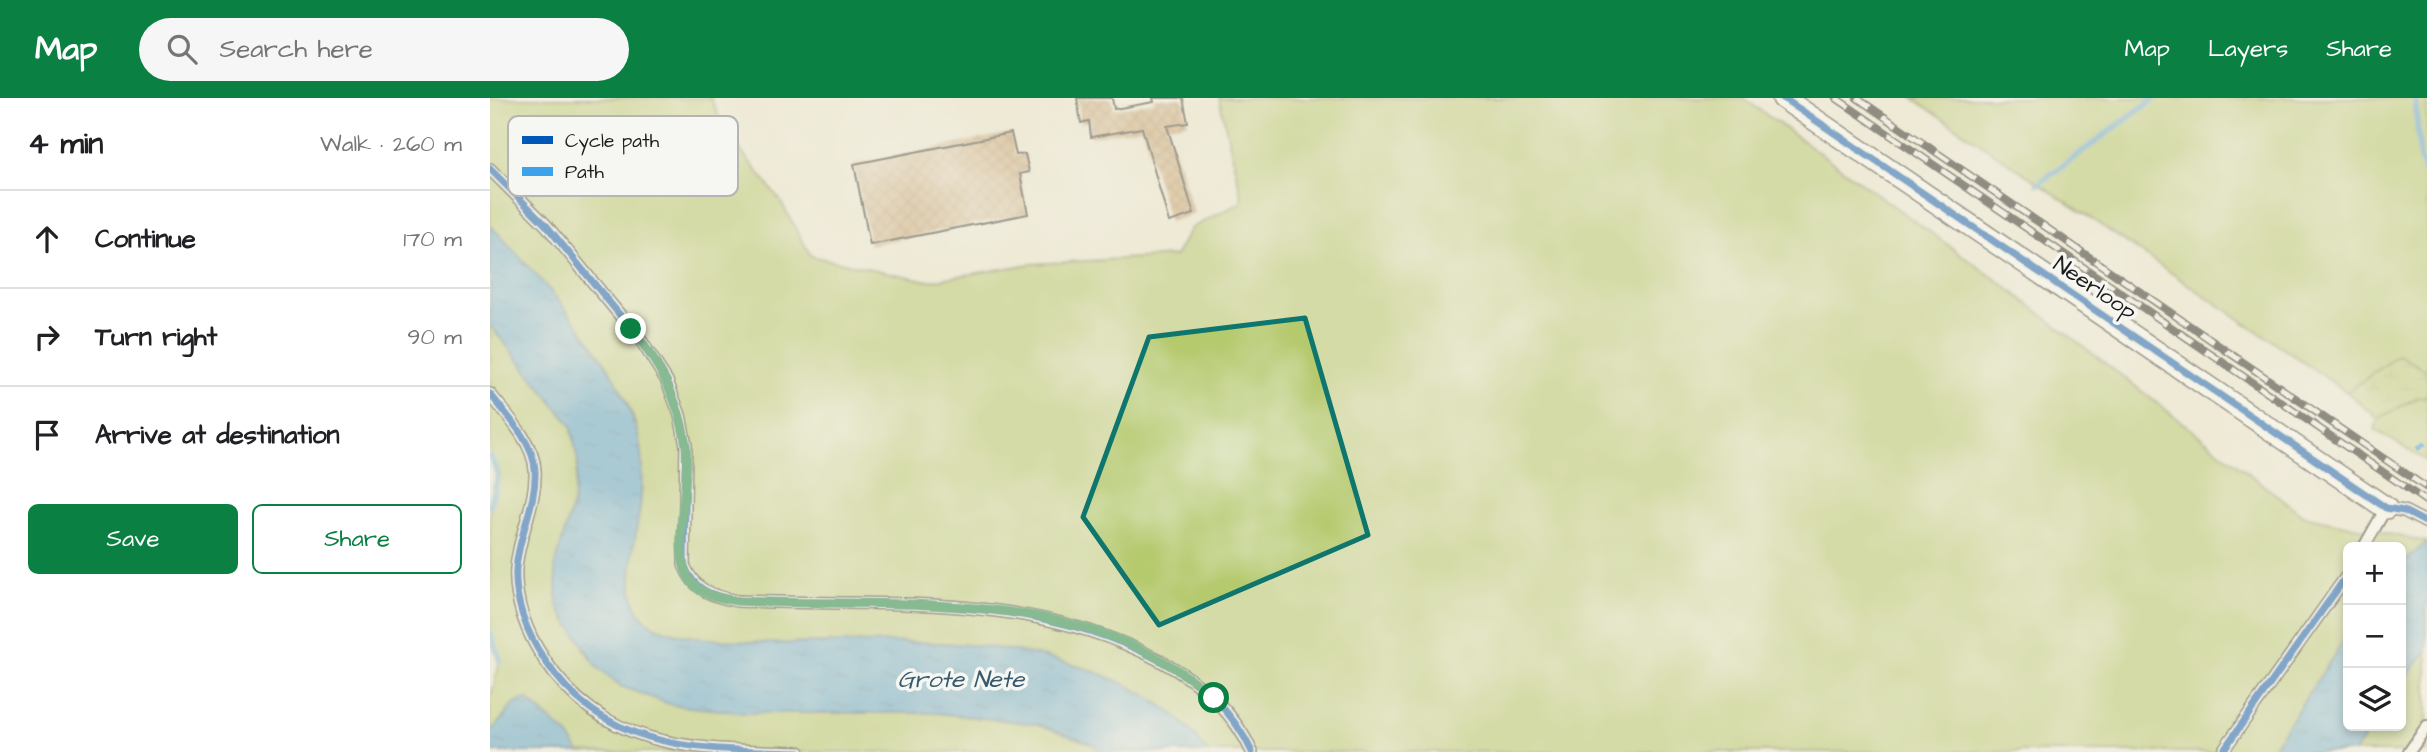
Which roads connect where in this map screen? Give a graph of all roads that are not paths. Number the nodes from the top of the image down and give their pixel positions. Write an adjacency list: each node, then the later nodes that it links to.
1 (1783, 98): 6 (street, Neerloop)
2 (490, 169): 3 (lane)
3 (508, 187)
4 (517, 196): 12 (lane)
5 (490, 394): 11 (lane)
6 (2386, 508): 7 (lane); 8 (lane)
7 (2427, 523)
8 (2367, 542)
9 (2343, 582): 13 (lane)
10 (2427, 726): 14 (lane)
11 (799, 752)
12 (1252, 752)
13 (2222, 752)
14 (2409, 752)

